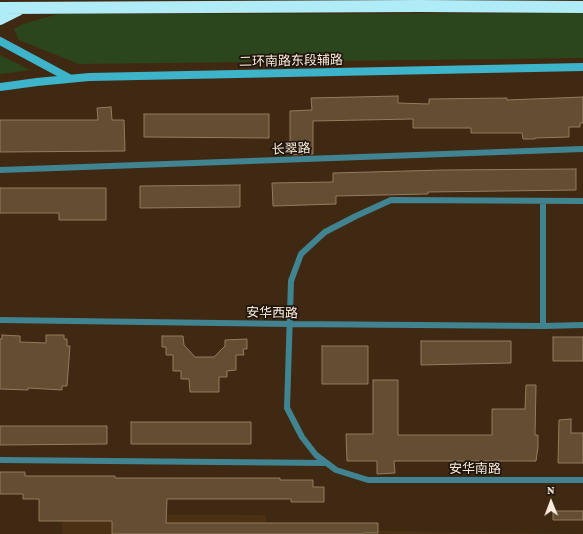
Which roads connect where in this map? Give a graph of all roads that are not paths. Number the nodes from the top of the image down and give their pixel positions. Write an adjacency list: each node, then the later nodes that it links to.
1 (130, 0): 2 (highway)
2 (100, 7): 3 (highway); 5 (highway)
3 (583, 7)
4 (0, 8): 5 (highway)
5 (22, 8): 6 (highway)
6 (0, 20)
7 (0, 41): 9 (main road)
8 (583, 67): 9 (main road, 二环南路东段辅路)
9 (69, 79): 10 (main road, 二环南路东段辅路)
10 (0, 87)
11 (583, 149): 12 (lane, 长翠路)
12 (0, 170)
13 (543, 201): 14 (lane, 安华南路); 16 (lane, 安华南路); 18 (lane)
14 (583, 201)
15 (0, 320): 16 (lane, 安华西路)
16 (290, 324): 18 (lane, 安华西路); 20 (lane, 安华南路)
17 (583, 325): 18 (lane, 安华西路)
18 (543, 326)
19 (0, 460): 20 (lane)
20 (327, 463): 21 (lane, 安华南路)
21 (583, 480)

